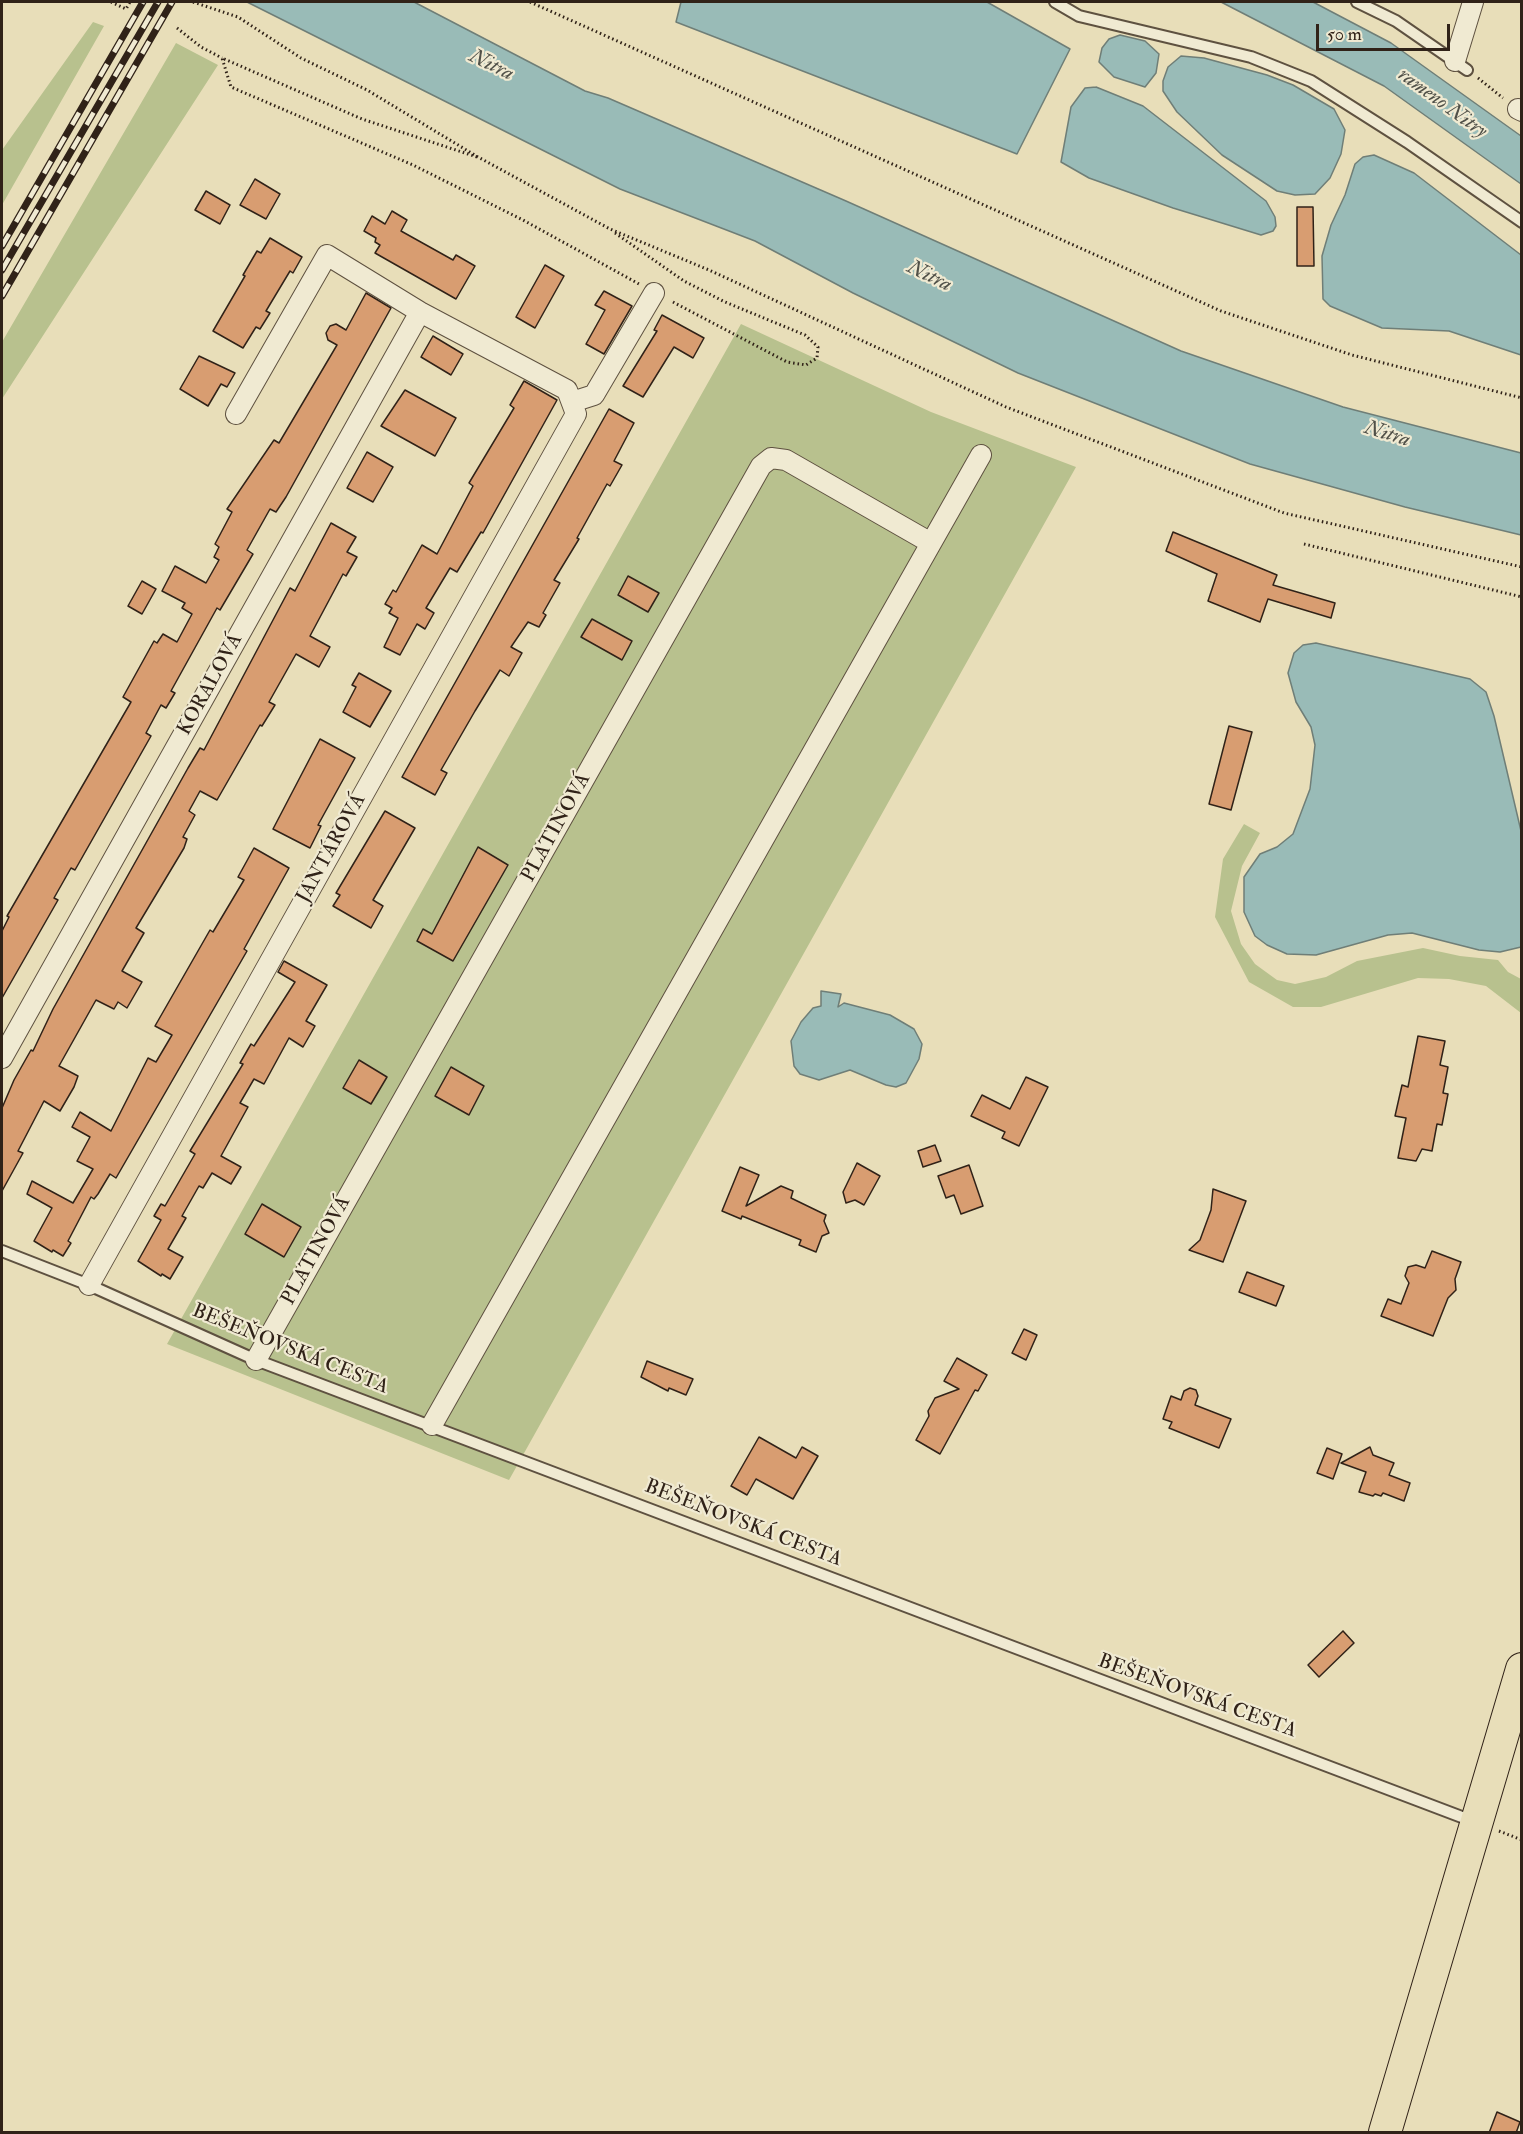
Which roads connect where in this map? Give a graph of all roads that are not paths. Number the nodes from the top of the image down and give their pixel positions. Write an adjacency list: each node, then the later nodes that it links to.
1 (1055, 2): 5 (lane)
2 (1357, 2): 4 (lane)
3 (1473, 2): 4 (street)
4 (1461, 65)
5 (1521, 222)
6 (654, 293): 8 (street)
7 (420, 312): 8 (street); 9 (street); 12 (street, KORALOVÁ)
8 (574, 408): 14 (street, JANTÁROVÁ)
9 (237, 414)
10 (981, 455): 11 (street)
11 (931, 543): 15 (street, PLATINOVÁ); 16 (street)
12 (2, 1058)
13 (2, 1251): 14 (lane, BEŠEŇOVSKÁ CESTA)
14 (89, 1285): 15 (lane, BEŠEŇOVSKÁ CESTA)
15 (256, 1359): 16 (lane, BEŠEŇOVSKÁ CESTA)
16 (432, 1425): 18 (lane, BEŠEŇOVSKÁ CESTA)
17 (1521, 1669): 18 (main road)
18 (1475, 1822): 19 (main road)
19 (1385, 2133)

